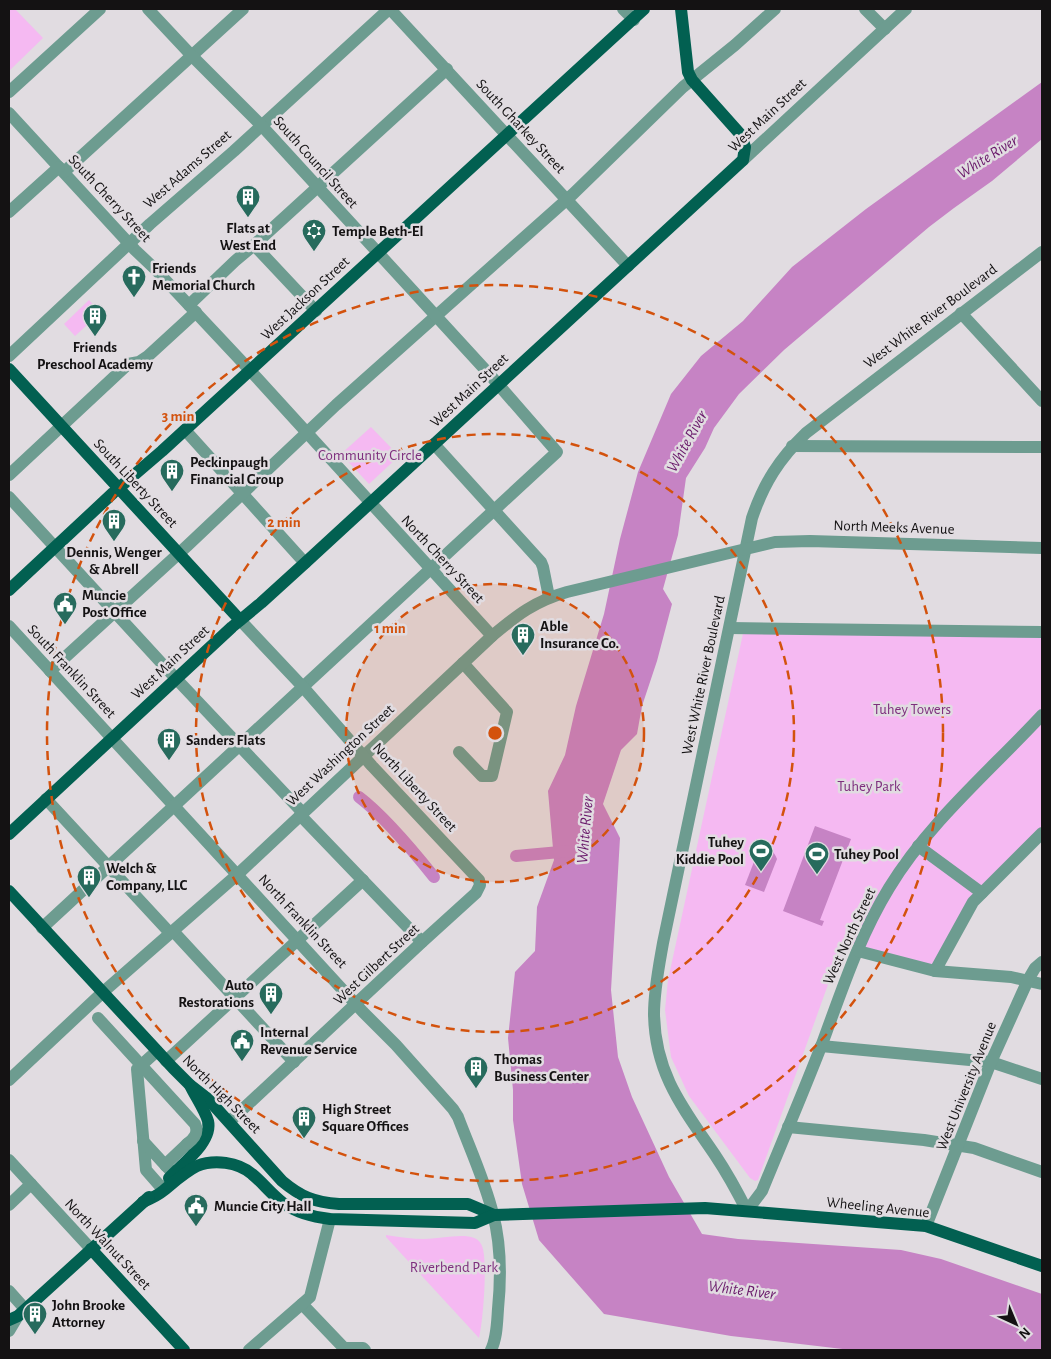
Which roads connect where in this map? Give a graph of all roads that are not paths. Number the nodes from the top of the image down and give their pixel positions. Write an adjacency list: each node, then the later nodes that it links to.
1 (100, 9): 16 (street)
2 (148, 9): 13 (street, South Council Street)
3 (243, 9): 13 (street)
4 (390, 9): 14 (street, South Gharkey Street); 18 (street, West Adams Street)
5 (623, 9): 11 (street)
6 (644, 9): 11 (main road, West Jackson Street)
7 (682, 9): 15 (main road)
8 (775, 9): 15 (street)
9 (865, 9): 12 (street)
10 (906, 9): 12 (street, West Main Street)
11 (634, 20): 19 (main road, West Jackson Street)
12 (885, 29): 20 (street, West Main Street)
13 (192, 56): 18 (street, South Council Street); 21 (street)
14 (447, 69): 19 (street, South Gharkey Street); 22 (street)
15 (692, 80): 20 (main road); 23 (street)
16 (9, 92)
17 (9, 113): 21 (street, South Cherry Street)
18 (261, 125): 22 (street, South Council Street); 25 (street, West Adams Street)
19 (508, 135): 23 (street, South Gharkey Street); 28 (main road, West Jackson Street)
20 (742, 160): 29 (main road, West Main Street)
21 (61, 170): 24 (street); 25 (street, South Cherry Street)
22 (317, 187): 26 (street); 28 (street, South Council Street)
23 (567, 200): 29 (street, South Gharkey Street); 33 (street)
24 (9, 212)
25 (129, 244): 30 (street, South Cherry Street); 34 (street, West Adams Street)
26 (254, 246): 30 (street); 31 (street)
27 (1042, 252): 32 (street, West White River Boulevard)
28 (378, 253): 31 (main road, West Jackson Street); 33 (street, South Council Street)
29 (628, 266): 37 (main road, West Main Street)
30 (193, 309): 36 (street, South Cherry Street); 39 (street)
31 (316, 311): 36 (main road, West Jackson Street)
32 (961, 313): 38 (street); 43 (street, West White River Boulevard)
33 (436, 316): 37 (street, South Council Street); 41 (street)
34 (9, 356)
35 (9, 369): 39 (main road, South Liberty Street)
36 (250, 371): 40 (main road, West Jackson Street); 41 (street, South Cherry Street)
37 (497, 385): 42 (main road, West Main Street); 50 (street, South Council Street)
38 (1042, 401)
39 (62, 426): 45 (street); 46 (main road, South Liberty Street)
40 (185, 430): 46 (main road, West Jackson Street); 47 (street)
41 (307, 433): 47 (street); 49 (street, South Cherry Street)
42 (434, 444): 49 (main road, West Main Street); 50 (street)
43 (792, 446): 44 (street); 53 (street, West White River Boulevard)
44 (1042, 447)
45 (9, 475)
46 (119, 488): 51 (main road, West Jackson Street); 54 (main road, South Liberty Street)
47 (242, 494): 54 (street); 55 (street)
48 (9, 497): 51 (street)
49 (370, 503): 55 (main road, West Main Street); 56 (street, North Cherry Street)
50 (494, 510): 56 (street); 58 (street)
51 (56, 548): 57 (main road, West Jackson Street); 59 (street)
52 (1042, 548): 53 (street, North Meeks Avenue)
53 (746, 549): 58 (street, West Washington Street); 62 (street, West White River Boulevard)
54 (179, 554): 59 (street); 60 (main road, South Liberty Street)
55 (305, 563): 60 (main road, West Main Street)
56 (430, 569): 64 (street, North Cherry Street); 68 (street)
57 (9, 590)
58 (553, 596): 64 (street, West Washington Street)
59 (115, 612): 66 (street); 67 (street)
60 (240, 620): 67 (main road, West Main Street); 68 (street, North Liberty Street)
61 (9, 626): 66 (street, South Franklin Street)
62 (730, 628): 63 (street); 119 (street, West White River Boulevard)
63 (1042, 632)
64 (492, 636): 65 (street, West Washington Street)
65 (463, 663): 72 (street); 73 (street, West Washington Street)
66 (50, 671): 70 (street, South Franklin Street)
67 (176, 678): 70 (main road, West Main Street); 71 (street)
68 (302, 687): 71 (street); 73 (street, North Liberty Street)
69 (1042, 716): 79 (street, West North Street)
70 (111, 738): 74 (main road, West Main Street); 75 (street, North Franklin Street)
71 (239, 745): 75 (street); 76 (street)
72 (459, 752)
73 (364, 756): 76 (street, West Washington Street); 83 (street, North Liberty Street)
74 (46, 799): 77 (main road, West Main Street); 80 (street)
75 (174, 806): 80 (street); 81 (street, North Franklin Street)
76 (302, 814): 81 (street, West Washington Street); 82 (street)
77 (9, 834)
78 (1042, 834): 85 (street)
79 (918, 846): 85 (street); 90 (street, West North Street)
80 (109, 866): 86 (street); 87 (street)
81 (238, 874): 87 (street, West Washington Street); 88 (street, North Franklin Street)
82 (363, 880): 88 (street); 89 (street)
83 (478, 890): 89 (street, West Gilbert Street)
84 (9, 891): 86 (main road, North High Street)
85 (982, 893): 92 (street)
86 (42, 928): 95 (main road, North High Street)
87 (171, 932): 95 (street, West Washington Street); 96 (street)
88 (297, 940): 96 (street); 97 (street, North Franklin Street)
89 (422, 942): 97 (street, West Gilbert Street)
90 (858, 950): 92 (street); 99 (street, West North Street)
91 (1042, 962): 93 (street, West University Avenue)
92 (935, 971): 93 (street)
93 (1028, 980): 94 (street); 103 (street, West University Avenue)
94 (1042, 984)
95 (102, 993): 98 (street, West Washington Street); 100 (main road, North High Street)
96 (235, 998): 101 (street); 102 (street)
97 (356, 1004): 102 (street, West Gilbert Street); 120 (street, North Franklin Street)
98 (87, 1007): 105 (street, West Washington Street); 112 (street, bridge)
99 (821, 1046): 103 (street); 108 (street, West North Street)
100 (157, 1051): 101 (main road, North High Street); 109 (street)
101 (166, 1061): 106 (main road, North High Street)
102 (294, 1062): 107 (street, West Gilbert Street)
103 (991, 1062): 104 (street); 110 (street, West University Avenue)
104 (1042, 1079)
105 (9, 1080)
106 (190, 1085): 107 (main road, North High Street); 112 (main road)
107 (229, 1122): 120 (main road, North High Street)
108 (788, 1127): 110 (street); 119 (street, West North Street)
109 (143, 1141): 112 (street); 115 (street)
110 (959, 1147): 113 (street); 122 (street, West University Avenue)
111 (9, 1160): 114 (street, North Walnut Street)
112 (170, 1170): 115 (main road)
113 (1042, 1172)
114 (31, 1184): 117 (street); 123 (street, North Walnut Street)
115 (160, 1186): 116 (main road)
116 (143, 1202): 121 (main road, North High Street); 123 (main road)
117 (9, 1205)
118 (705, 1208): 119 (main road, Wheeling Avenue); 120 (main road, North High Street)
119 (747, 1210): 122 (main road, Wheeling Avenue)
120 (494, 1215): 121 (main road, North High Street); 132 (street, North Franklin Street)
121 (330, 1219): 126 (street)
122 (926, 1226): 124 (main road, Wheeling Avenue)
123 (91, 1249): 127 (main road); 129 (main road, North Walnut Street)
124 (1042, 1266)
125 (9, 1291): 127 (street)
126 (302, 1304): 130 (street); 131 (street)
127 (17, 1315): 128 (street)
128 (9, 1331)
129 (184, 1350)
130 (249, 1350)
131 (366, 1350)
132 (491, 1350)

